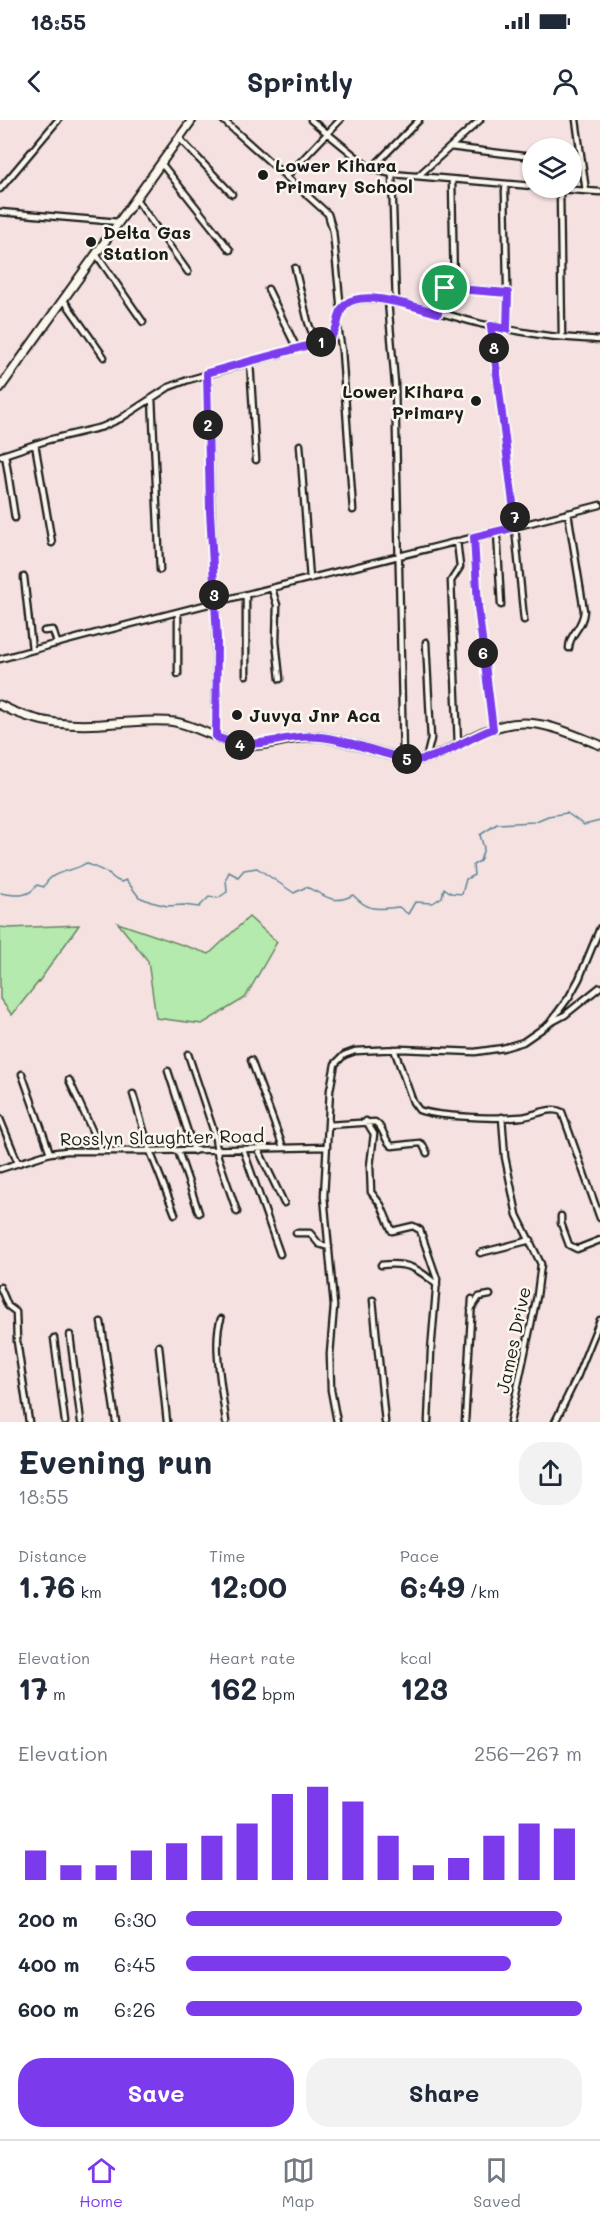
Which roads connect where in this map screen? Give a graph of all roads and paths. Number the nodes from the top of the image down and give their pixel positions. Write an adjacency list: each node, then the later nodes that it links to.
1 (58, 120): 23 (street)
2 (192, 120): 10 (main road)
3 (223, 120): 19 (street)
4 (311, 120): 9 (street)
5 (340, 120): 9 (street)
6 (419, 120): 16 (street)
7 (480, 120): 12 (street)
8 (576, 120): 11 (street)
9 (327, 134): 16 (street); 19 (street)
10 (178, 138): 14 (main road); 27 (street)
11 (578, 138)
12 (450, 147): 13 (street); 18 (street)
13 (522, 156)
14 (161, 163): 28 (main road); 32 (street)
15 (582, 167): 25 (street)
16 (371, 169): 17 (street)
17 (392, 174): 18 (street); 41 (street)
18 (418, 176): 20 (street)
19 (286, 177): 42 (street)
20 (452, 180): 21 (street); 36 (street)
21 (506, 184): 22 (street); 38 (street)
22 (522, 185)
23 (0, 189)
24 (582, 191): 25 (street)
25 (586, 191): 26 (street)
26 (600, 192)
27 (232, 194)
28 (135, 198): 31 (main road); 35 (street)
29 (560, 198): 48 (street)
30 (0, 212): 31 (street)
31 (119, 222): 33 (main road)
32 (230, 250)
33 (96, 254): 39 (main road); 44 (street)
34 (295, 268): 50 (street)
35 (188, 272)
36 (454, 288): 38 (street); 43 (street)
37 (268, 289): 51 (street)
38 (508, 293): 47 (street)
39 (63, 299): 52 (street); 55 (main road)
40 (388, 301): 41 (street); 42 (street); 70 (street)
41 (396, 303): 43 (street)
42 (341, 311): 46 (street)
43 (438, 313): 45 (street)
44 (143, 322)
45 (491, 326): 47 (street); 65 (street)
46 (338, 327): 50 (street); 62 (street)
47 (507, 329): 48 (street)
48 (562, 337): 49 (street)
49 (600, 340)
50 (316, 344): 51 (street)
51 (297, 349): 53 (street)
52 (104, 357)
53 (250, 363): 54 (street); 60 (street)
54 (207, 373): 56 (street); 76 (street)
55 (1, 384)
56 (152, 398): 57 (street); 71 (street)
57 (35, 444): 59 (street); 69 (street)
58 (300, 445): 73 (street)
59 (2, 455): 64 (street)
60 (256, 460)
61 (600, 505): 63 (street)
62 (353, 510)
63 (568, 513): 65 (street); 83 (street)
64 (15, 518)
65 (516, 527): 66 (street); 79 (street)
66 (497, 531): 67 (street); 77 (street)
67 (474, 537): 68 (street); 90 (street)
68 (457, 541): 70 (street); 92 (street)
69 (52, 543)
70 (400, 555): 73 (street); 94 (street)
71 (160, 570)
72 (24, 577): 84 (street)
73 (310, 579): 74 (street)
74 (272, 589): 75 (street); 88 (street)
75 (246, 596): 76 (street); 87 (street)
76 (215, 604): 78 (street); 91 (street)
77 (501, 606)
78 (178, 613): 82 (street); 86 (street)
79 (524, 620)
80 (44, 632): 82 (street)
81 (426, 642): 95 (street)
82 (57, 644): 84 (street)
83 (569, 648)
84 (32, 650): 85 (street)
85 (0, 659)
86 (178, 674)
87 (246, 675)
88 (280, 679)
89 (0, 705): 91 (main road)
90 (493, 729): 92 (main road); 93 (main road)
91 (216, 737): 94 (main road)
92 (458, 745): 95 (main road)
93 (600, 745)
94 (403, 758): 95 (main road)
95 (426, 759)
96 (600, 928): 98 (street)
97 (600, 987): 98 (street)
98 (549, 1024): 99 (street)
99 (394, 1049): 106 (street); 109 (street)
100 (188, 1054): 115 (street)
101 (251, 1060): 110 (street)
102 (168, 1071): 118 (street)
103 (22, 1074): 119 (street)
104 (69, 1080): 112 (street)
105 (133, 1094): 116 (street)
106 (502, 1117): 128 (street); 130 (street)
107 (0, 1119): 121 (street)
108 (366, 1122): 109 (street); 120 (street); 136 (street)
109 (328, 1125): 111 (street)
110 (283, 1147): 111 (street, Rosslyn Slaughter Road); 114 (street, Rosslyn Slaughter Road)
111 (327, 1147): 132 (street)
112 (101, 1149): 116 (street, Rosslyn Slaughter Road); 119 (street, Rosslyn Slaughter Road)
113 (243, 1149): 114 (street, Rosslyn Slaughter Road); 115 (street, Rosslyn Slaughter Road); 134 (street)
114 (258, 1149): 123 (street)
115 (218, 1150): 118 (street, Rosslyn Slaughter Road); 124 (street)
116 (150, 1151): 117 (street, Rosslyn Slaughter Road); 126 (street)
117 (178, 1151): 118 (street, Rosslyn Slaughter Road); 125 (street)
118 (194, 1151)
119 (50, 1153): 121 (street, Rosslyn Slaughter Road)
120 (427, 1153)
121 (18, 1163): 122 (street, Rosslyn Slaughter Road)
122 (0, 1169)
123 (284, 1203)
124 (237, 1212)
125 (199, 1213)
126 (175, 1214)
127 (561, 1216): 131 (street)
128 (600, 1218)
129 (296, 1233): 132 (street)
130 (531, 1240): 133 (street); 158 (street, James Drive)
131 (600, 1240)
132 (329, 1247): 154 (street)
133 (480, 1253)
134 (280, 1254)
135 (381, 1265): 136 (street)
136 (437, 1285): 156 (street)
137 (0, 1287): 148 (street)
138 (490, 1295): 141 (street)
139 (472, 1299): 141 (street)
140 (373, 1300): 155 (street)
141 (471, 1309): 157 (street)
142 (221, 1319): 153 (street)
143 (600, 1320): 159 (street)
144 (101, 1322): 151 (street)
145 (70, 1335): 150 (street)
146 (54, 1338): 149 (street)
147 (159, 1346): 152 (street)
148 (29, 1422)
149 (64, 1422)
150 (81, 1422)
151 (116, 1422)
152 (166, 1422)
153 (226, 1422)
154 (337, 1422)
155 (385, 1422)
156 (428, 1422)
157 (465, 1422)
158 (510, 1422)
159 (555, 1422)

